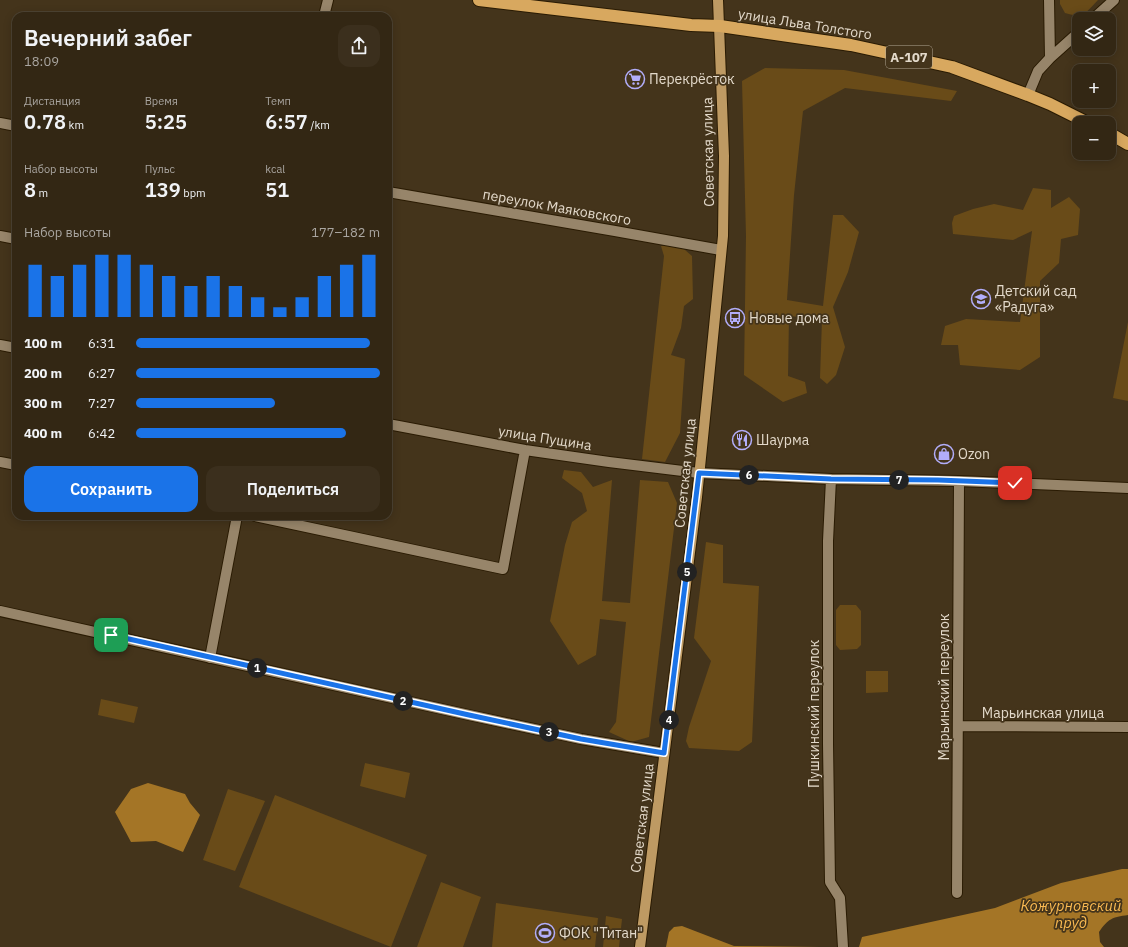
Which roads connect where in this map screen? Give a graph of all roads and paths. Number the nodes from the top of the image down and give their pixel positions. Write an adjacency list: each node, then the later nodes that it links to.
1 (328, 0): 6 (street)
2 (479, 0): 8 (highway, А-107)
3 (718, 0): 8 (main road, Советская улица)
4 (1049, 0): 10 (street)
5 (1114, 0): 7 (street)
6 (325, 12)
7 (1101, 12)
8 (720, 26): 11 (highway, улица Льва Толстого / А-107); 20 (main road, Советская улица)
9 (1072, 38): 10 (street)
10 (1050, 58): 11 (street)
11 (1028, 95): 12 (highway, улица Льва Толстого / А-107)
12 (1074, 116)
13 (0, 123): 14 (street)
14 (12, 125)
15 (1116, 138): 16 (highway)
16 (1128, 144)
17 (392, 193): 20 (street, переулок Маяковского)
18 (0, 236): 19 (street)
19 (12, 238)
20 (721, 250): 27 (main road, Советская улица)
21 (0, 345): 22 (street)
22 (12, 347)
23 (392, 425): 24 (street, улица Пущина)
24 (525, 450): 27 (street, улица Пущина); 32 (street)
25 (0, 462): 26 (street)
26 (12, 464)
27 (699, 473): 28 (street, улица Пущина); 37 (main road, Советская улица)
28 (831, 479): 29 (street, улица Пущина); 40 (street, Пушкинский переулок)
29 (959, 481): 30 (street, улица Пущина); 35 (street, Марьинский переулок)
30 (1128, 488)
31 (236, 520): 34 (street)
32 (274, 520)
33 (0, 611): 34 (street)
34 (210, 658): 37 (street)
35 (958, 726): 36 (street, Марьинская улица); 38 (street, Марьинский переулок)
36 (1128, 727)
37 (664, 753): 39 (main road, Советская улица)
38 (957, 893)
39 (640, 947)
40 (843, 947)

